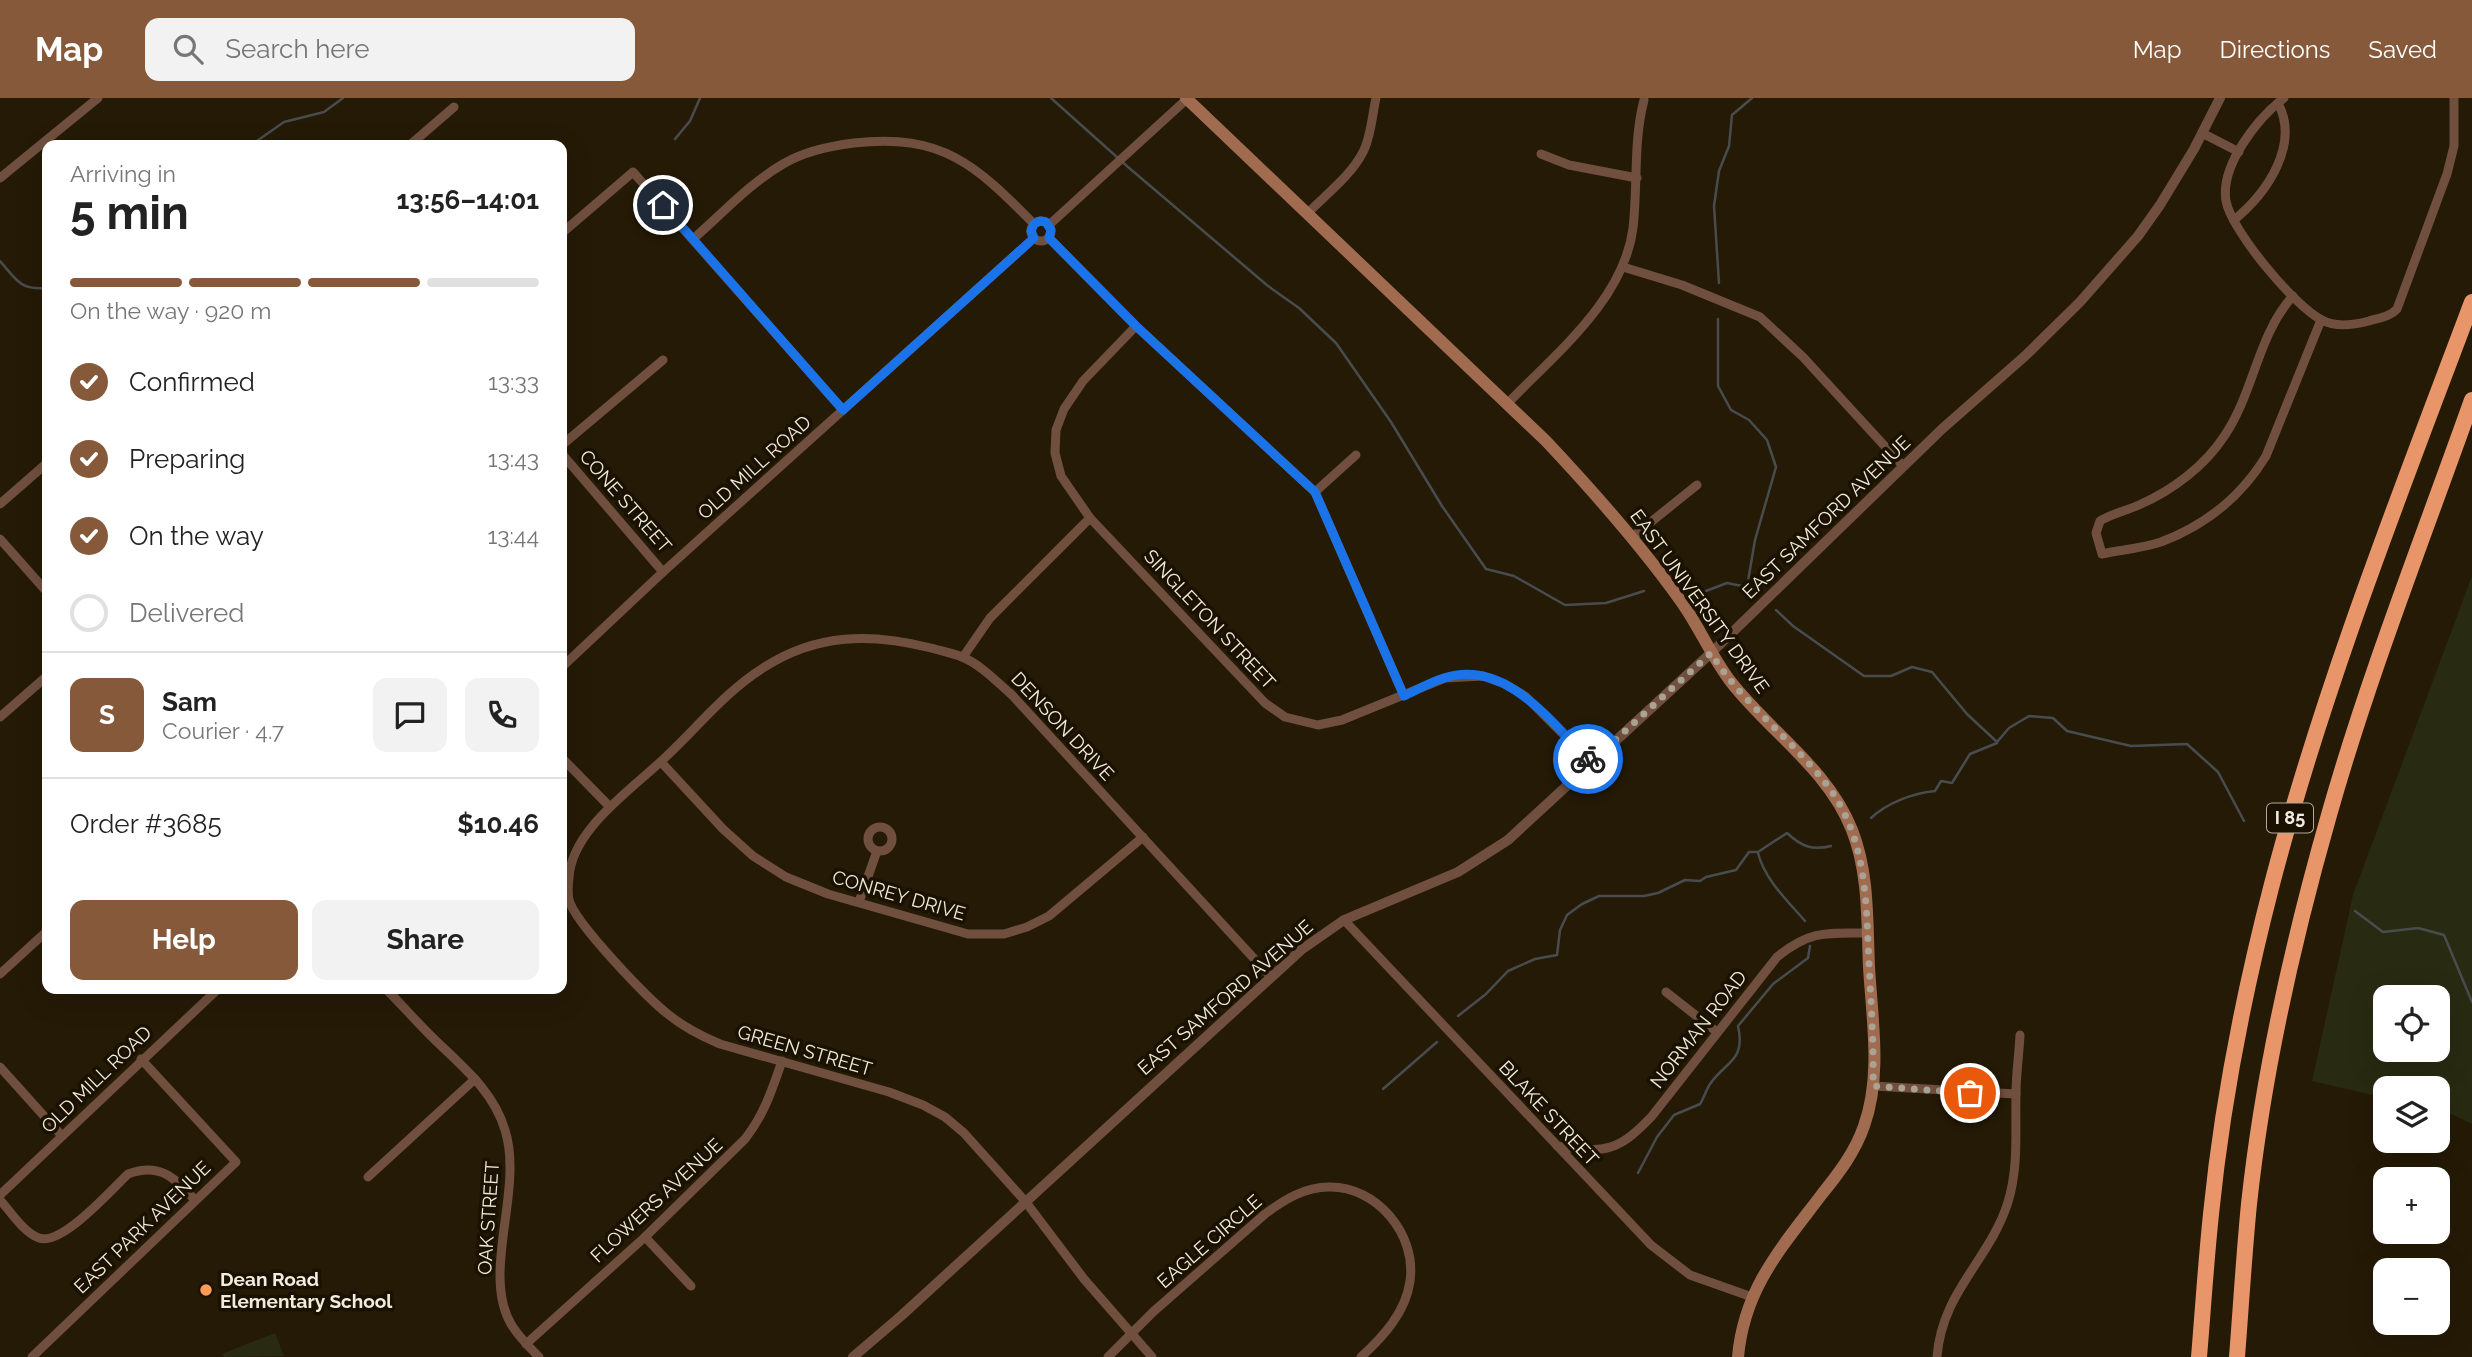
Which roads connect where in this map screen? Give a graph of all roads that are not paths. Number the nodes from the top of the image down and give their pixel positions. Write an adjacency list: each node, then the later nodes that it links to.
1 (99, 98): 10 (street)
2 (1187, 98): 17 (main road, EAST UNIVERSITY DRIVE); 20 (street)
3 (1376, 98): 17 (street)
4 (2220, 98): 9 (street, EAST SAMFORD AVENUE)
5 (2453, 98): 28 (street)
6 (1644, 100): 15 (street)
7 (2281, 100): 13 (street); 18 (street)
8 (454, 107): 11 (street)
9 (2202, 133): 13 (street); 37 (street, EAST SAMFORD AVENUE)
10 (47, 140)
11 (416, 140)
12 (42, 144): 16 (street)
13 (2239, 152): 18 (street)
14 (1541, 154): 15 (street)
15 (1637, 177): 25 (street)
16 (0, 178)
17 (1307, 214): 32 (main road, EAST UNIVERSITY DRIVE)
18 (2234, 220): 26 (street)
19 (1034, 224): 20 (street); 22 (street); 24 (street)
20 (1049, 225): 23 (street)
21 (567, 229): 24 (street)
22 (1034, 238): 23 (street); 33 (street, OLD MILL ROAD)
23 (1049, 238): 29 (street)
24 (693, 239): 33 (street)
25 (1623, 268): 32 (street); 37 (street)
26 (2293, 296): 28 (street); 28 (street)
27 (2472, 302): 95 (highway, I 85)
28 (2321, 320)
29 (1136, 326): 40 (street); 42 (street, SINGLETON STREET)
30 (663, 360): 34 (street)
31 (2472, 400): 96 (highway, I 85)
32 (1507, 404): 43 (main road, EAST UNIVERSITY DRIVE)
33 (843, 410): 45 (street, OLD MILL ROAD)
34 (567, 441)
35 (1356, 455): 40 (street)
36 (567, 460): 45 (street, CONE STREET)
37 (1903, 466): 47 (street, EAST SAMFORD AVENUE)
38 (42, 467): 41 (street)
39 (1697, 485): 43 (street)
40 (1315, 492): 51 (street)
41 (0, 505)
42 (1090, 518): 48 (street); 51 (street, SINGLETON STREET)
43 (1631, 538): 47 (main road, EAST UNIVERSITY DRIVE)
44 (0, 539): 46 (street)
45 (663, 572): 49 (street, OLD MILL ROAD)
46 (42, 586)
47 (1711, 653): 54 (street, EAST SAMFORD AVENUE); 61 (main road, EAST UNIVERSITY DRIVE)
48 (962, 657): 53 (street, DENSON DRIVE); 57 (street, DENSON DRIVE)
49 (567, 662)
50 (42, 680): 52 (street)
51 (1404, 696): 54 (street, SINGLETON STREET)
52 (0, 717)
53 (661, 762): 56 (street, DENSON DRIVE); 59 (street, CONREY DRIVE)
54 (1591, 762): 60 (street, EAST SAMFORD AVENUE)
55 (567, 763): 56 (street)
56 (610, 807): 71 (street, GREEN STREET)
57 (1143, 837): 59 (street, CONREY DRIVE); 64 (street, DENSON DRIVE)
58 (877, 851): 59 (street)
59 (859, 902)
60 (1344, 920): 64 (street, EAST SAMFORD AVENUE); 77 (street, BLAKE STREET)
61 (1868, 933): 68 (street, NORMAN ROAD); 74 (main road, EAST UNIVERSITY DRIVE)
62 (42, 936): 63 (street)
63 (0, 975)
64 (1270, 976): 81 (street, EAST SAMFORD AVENUE)
65 (1666, 992): 68 (street)
66 (212, 994): 70 (street, OLD MILL ROAD)
67 (391, 994): 73 (street, OAK STREET)
68 (1717, 1032): 77 (street, NORMAN ROAD)
69 (2020, 1035): 75 (street)
70 (141, 1059): 76 (street, OLD MILL ROAD); 80 (street, EAST PARK AVENUE)
71 (782, 1061): 81 (street, GREEN STREET); 82 (street, FLOWERS AVENUE)
72 (0, 1067): 76 (street)
73 (475, 1079): 78 (street); 86 (street, OAK STREET)
74 (1873, 1086): 75 (street); 84 (main road, EAST UNIVERSITY DRIVE)
75 (2016, 1094): 94 (street)
76 (62, 1136): 79 (street, OLD MILL ROAD)
77 (1558, 1146): 84 (street, BLAKE STREET)
78 (368, 1177)
79 (0, 1198): 80 (street)
80 (195, 1200): 87 (street, EAST PARK AVENUE)
81 (1025, 1201): 85 (street, GREEN STREET); 89 (street, EAST SAMFORD AVENUE)
82 (645, 1237): 83 (street); 86 (street, FLOWERS AVENUE)
83 (691, 1286)
84 (1752, 1297): 93 (main road, EAST UNIVERSITY DRIVE)
85 (1131, 1335): 90 (street, EAGLE CIRCLE); 91 (street, GREEN STREET); 92 (street, EAGLE CIRCLE)
86 (526, 1344): 88 (street, OAK STREET)
87 (32, 1357)
88 (538, 1357)
89 (853, 1357)
90 (1108, 1357)
91 (1152, 1357)
92 (1361, 1357)
93 (1738, 1357)
94 (1937, 1357)
95 (2199, 1357)
96 (2238, 1357)

